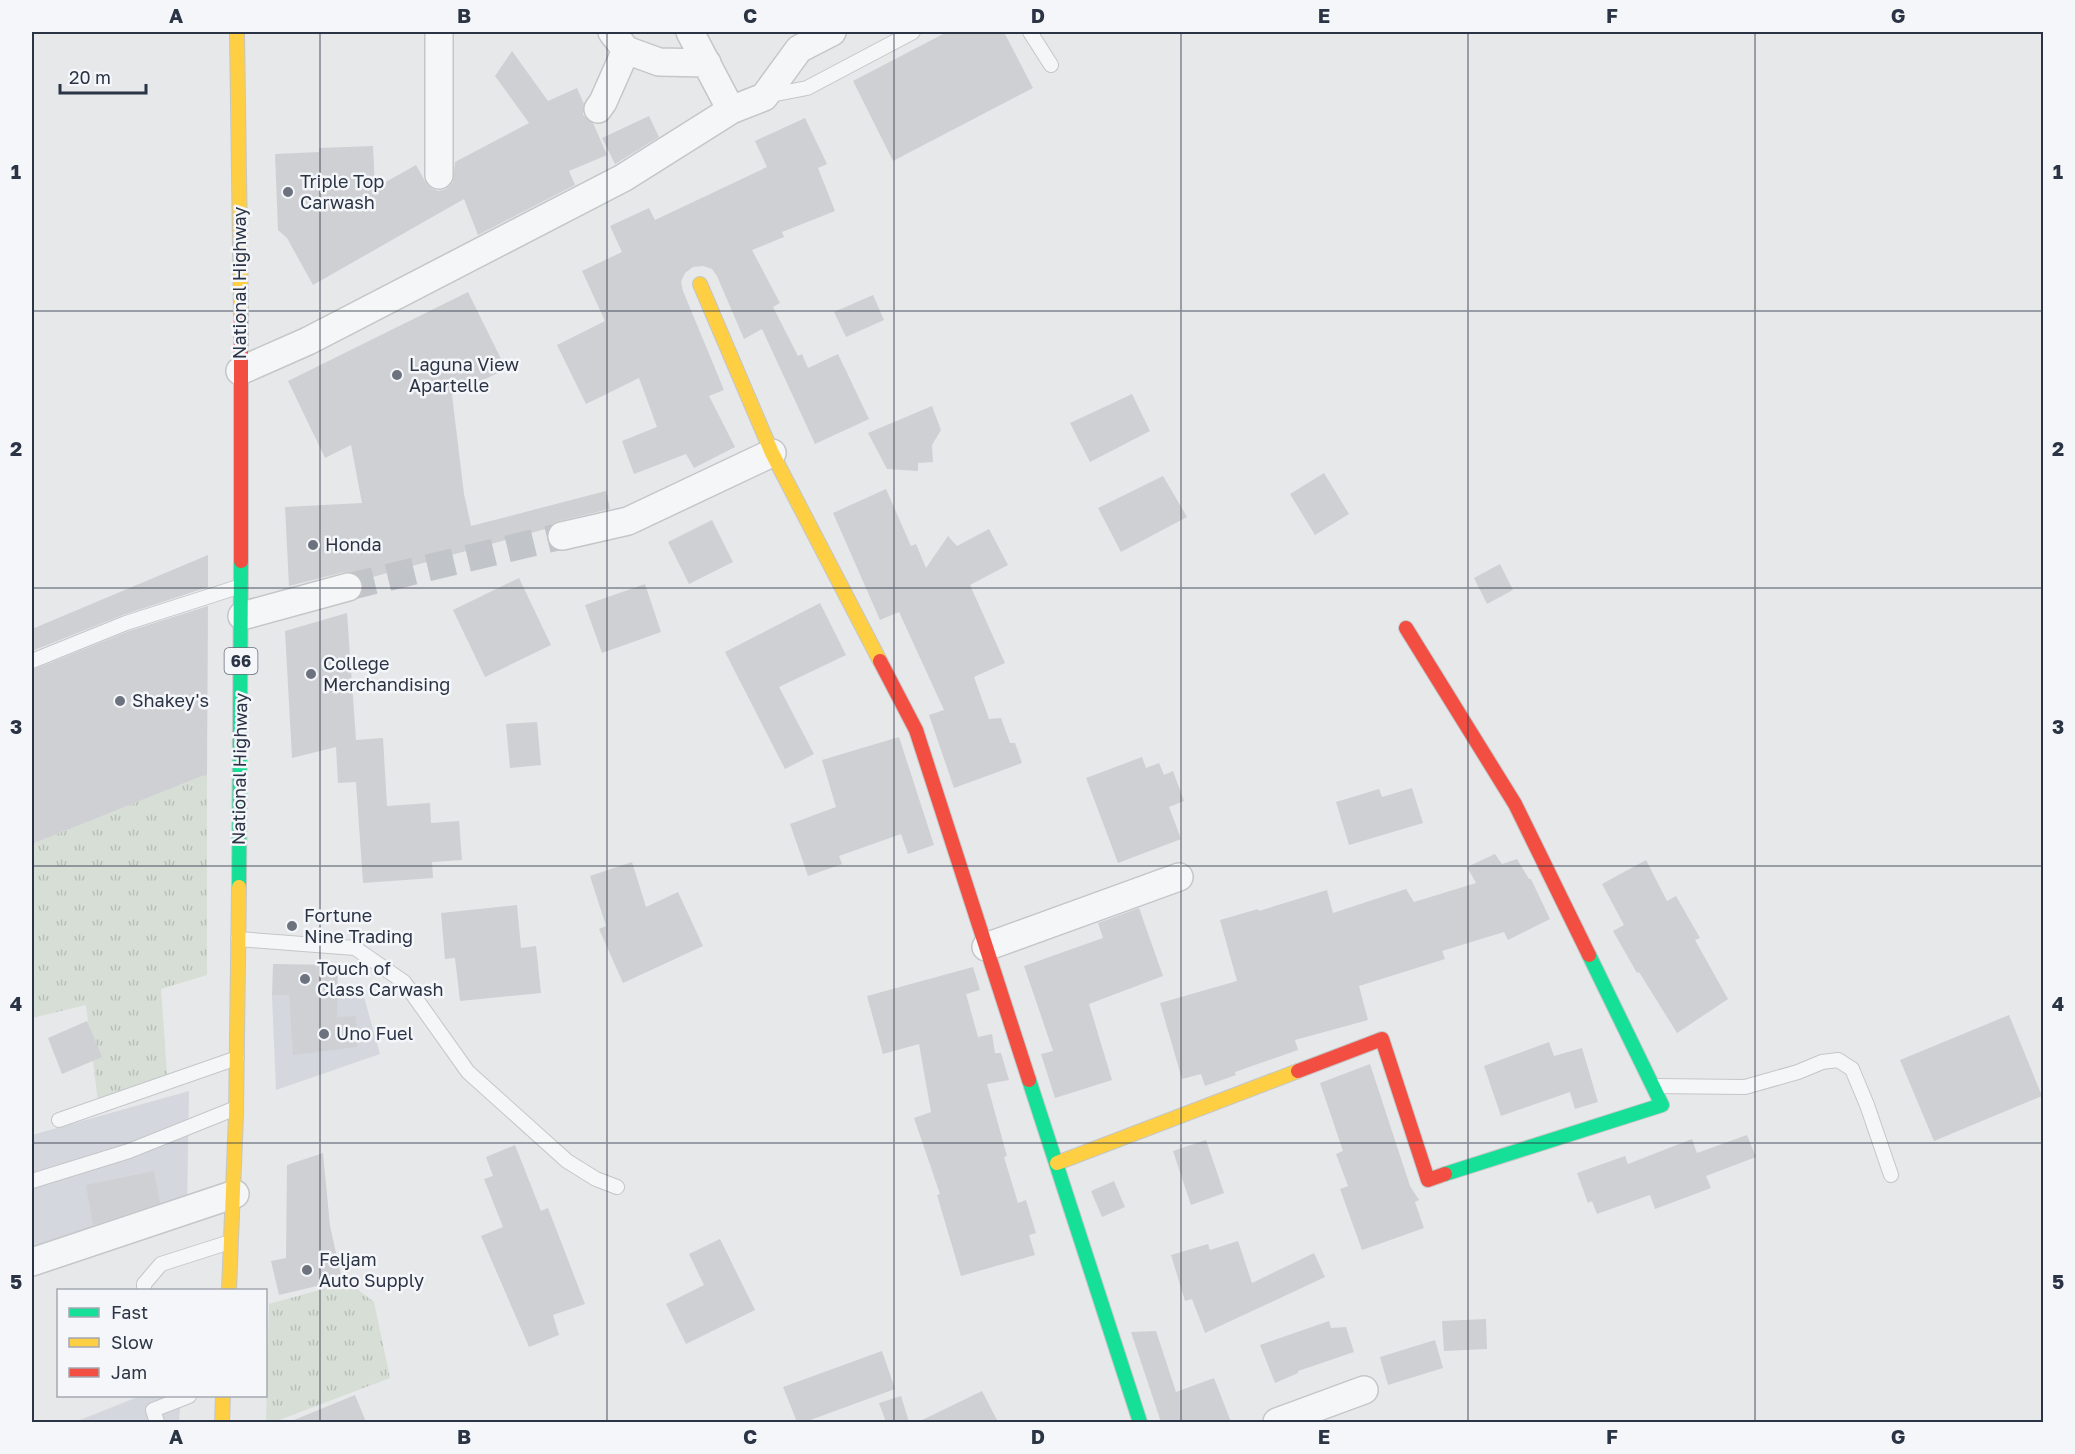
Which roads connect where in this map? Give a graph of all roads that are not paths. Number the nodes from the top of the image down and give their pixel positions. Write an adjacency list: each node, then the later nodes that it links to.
1 (237, 32): 15 (street, National Highway / 66)
2 (439, 32): 13 (street)
3 (690, 32): 8 (street)
4 (832, 32): 10 (street)
5 (913, 32): 10 (lane)
6 (1030, 32): 9 (lane)
7 (619, 41): 8 (street); 11 (street)
8 (707, 63): 12 (street)
9 (1050, 65)
10 (764, 97): 12 (street)
11 (598, 109)
12 (731, 110): 15 (street)
13 (439, 175)
14 (700, 284): 16 (street)
15 (240, 371): 18 (street, National Highway / 66)
16 (772, 453): 17 (street); 25 (street)
17 (562, 536)
18 (241, 586): 20 (street, National Highway / 66); 22 (lane)
19 (348, 588): 20 (street)
20 (242, 616): 24 (street, National Highway / 66)
21 (1406, 628): 27 (street)
22 (32, 661)
23 (1179, 877): 25 (street)
24 (238, 939): 26 (street, National Highway / 66); 33 (lane)
25 (987, 947): 30 (street)
26 (237, 1058): 28 (street, National Highway / 66); 29 (lane)
27 (1652, 1086): 30 (street); 31 (lane)
28 (236, 1108): 32 (lane); 34 (street, National Highway / 66)
29 (59, 1120)
30 (1057, 1163): 44 (street)
31 (1891, 1175)
32 (32, 1181)
33 (617, 1187)
34 (235, 1194): 35 (street, National Highway / 66); 36 (street)
35 (232, 1242): 37 (lane); 38 (street, National Highway / 66)
36 (32, 1262)
37 (144, 1289)
38 (229, 1289)
39 (1364, 1390): 45 (street)
40 (184, 1397): 42 (lane)
41 (223, 1397): 43 (street)
42 (156, 1422)
43 (222, 1422)
44 (1140, 1422)
45 (1277, 1422)

